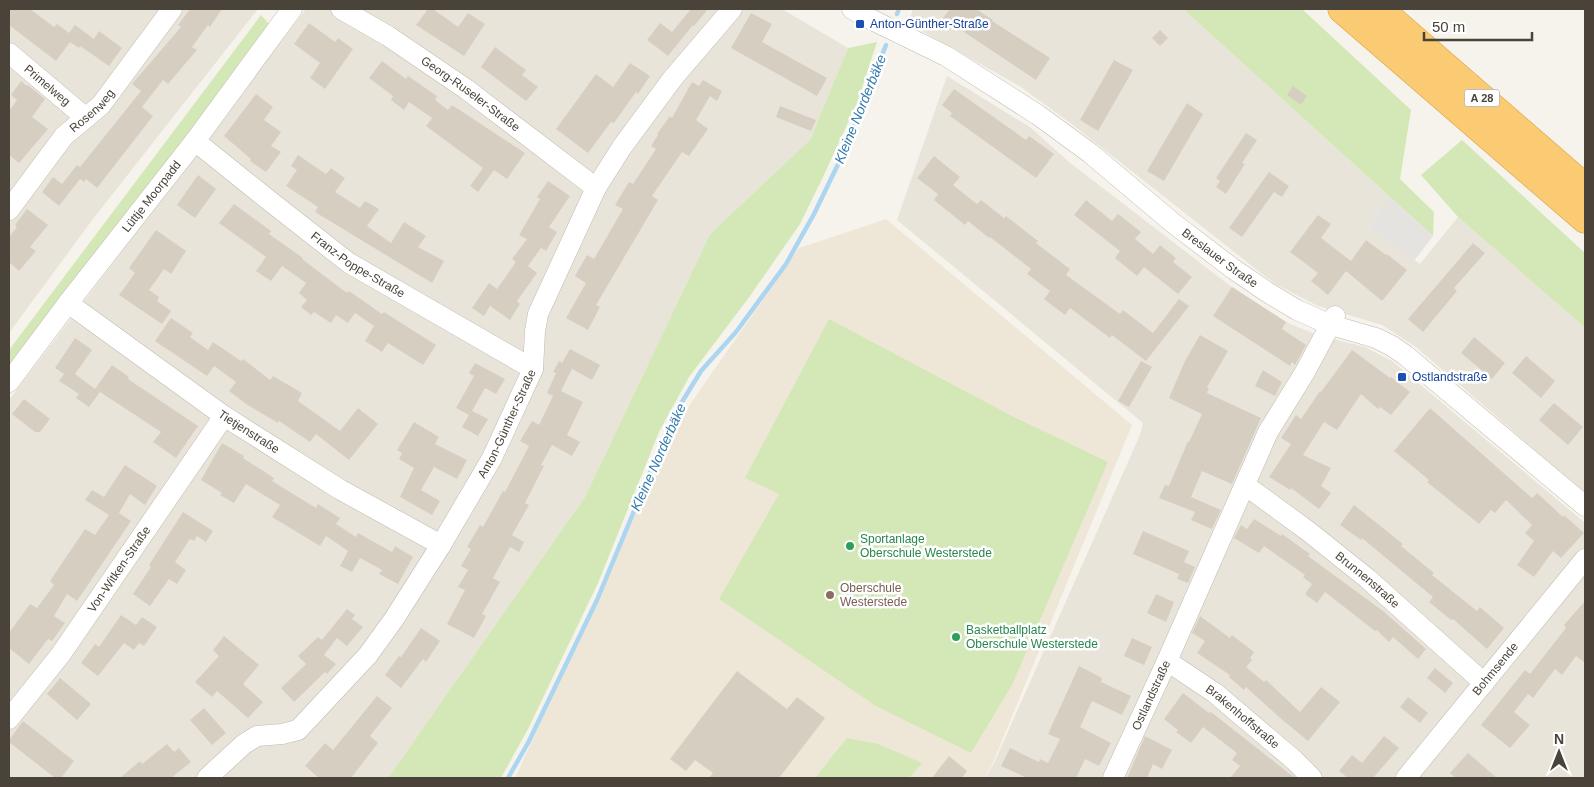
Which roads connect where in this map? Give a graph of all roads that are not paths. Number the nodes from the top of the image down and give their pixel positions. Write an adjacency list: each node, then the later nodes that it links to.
1 (172, 9): 9 (street, Rosenweg)
2 (292, 9): 10 (street, Lüttje Moorpadd)
3 (340, 9): 11 (street, Georg-Ruseler-Straße)
4 (732, 9): 11 (street, Anton-Günther-Straße)
5 (852, 9): 16 (street, Breslauer Straße)
6 (1342, 9): 14 (highway, A 28)
7 (1379, 9): 12 (highway, A 28)
8 (9, 53): 9 (street, Primelweg)
9 (86, 118): 13 (street, Rosenweg)
10 (195, 141): 15 (street, Lüttje Moorpadd); 17 (street, Franz-Poppe-Straße)
11 (596, 188): 17 (street, Anton-Günther-Straße)
12 (1585, 188)
13 (9, 210)
14 (1585, 219)
15 (68, 303): 18 (street, Lüttje Moorpadd); 19 (street, Tietjenstraße)
16 (1333, 320): 20 (street, Ostlandstraße); 21 (street, Breslauer Straße)
17 (533, 369): 22 (street, Anton-Günther-Straße)
18 (9, 382)
19 (224, 416): 22 (street, Tietjenstraße); 26 (street, Von-Witken-Straße)
20 (1245, 484): 24 (street, Ostlandstraße); 25 (street, Brunnenstraße)
21 (1585, 506)
22 (441, 545): 27 (street, Anton-Günther-Straße)
23 (1585, 559): 25 (street, Bohmsende)
24 (1167, 661): 28 (street, Ostlandstraße); 29 (street, Brakenhoffstraße)
25 (1484, 683): 30 (street, Bohmsende)
26 (9, 719)
27 (207, 778)
28 (1113, 778)
29 (1312, 778)
30 (1406, 778)

